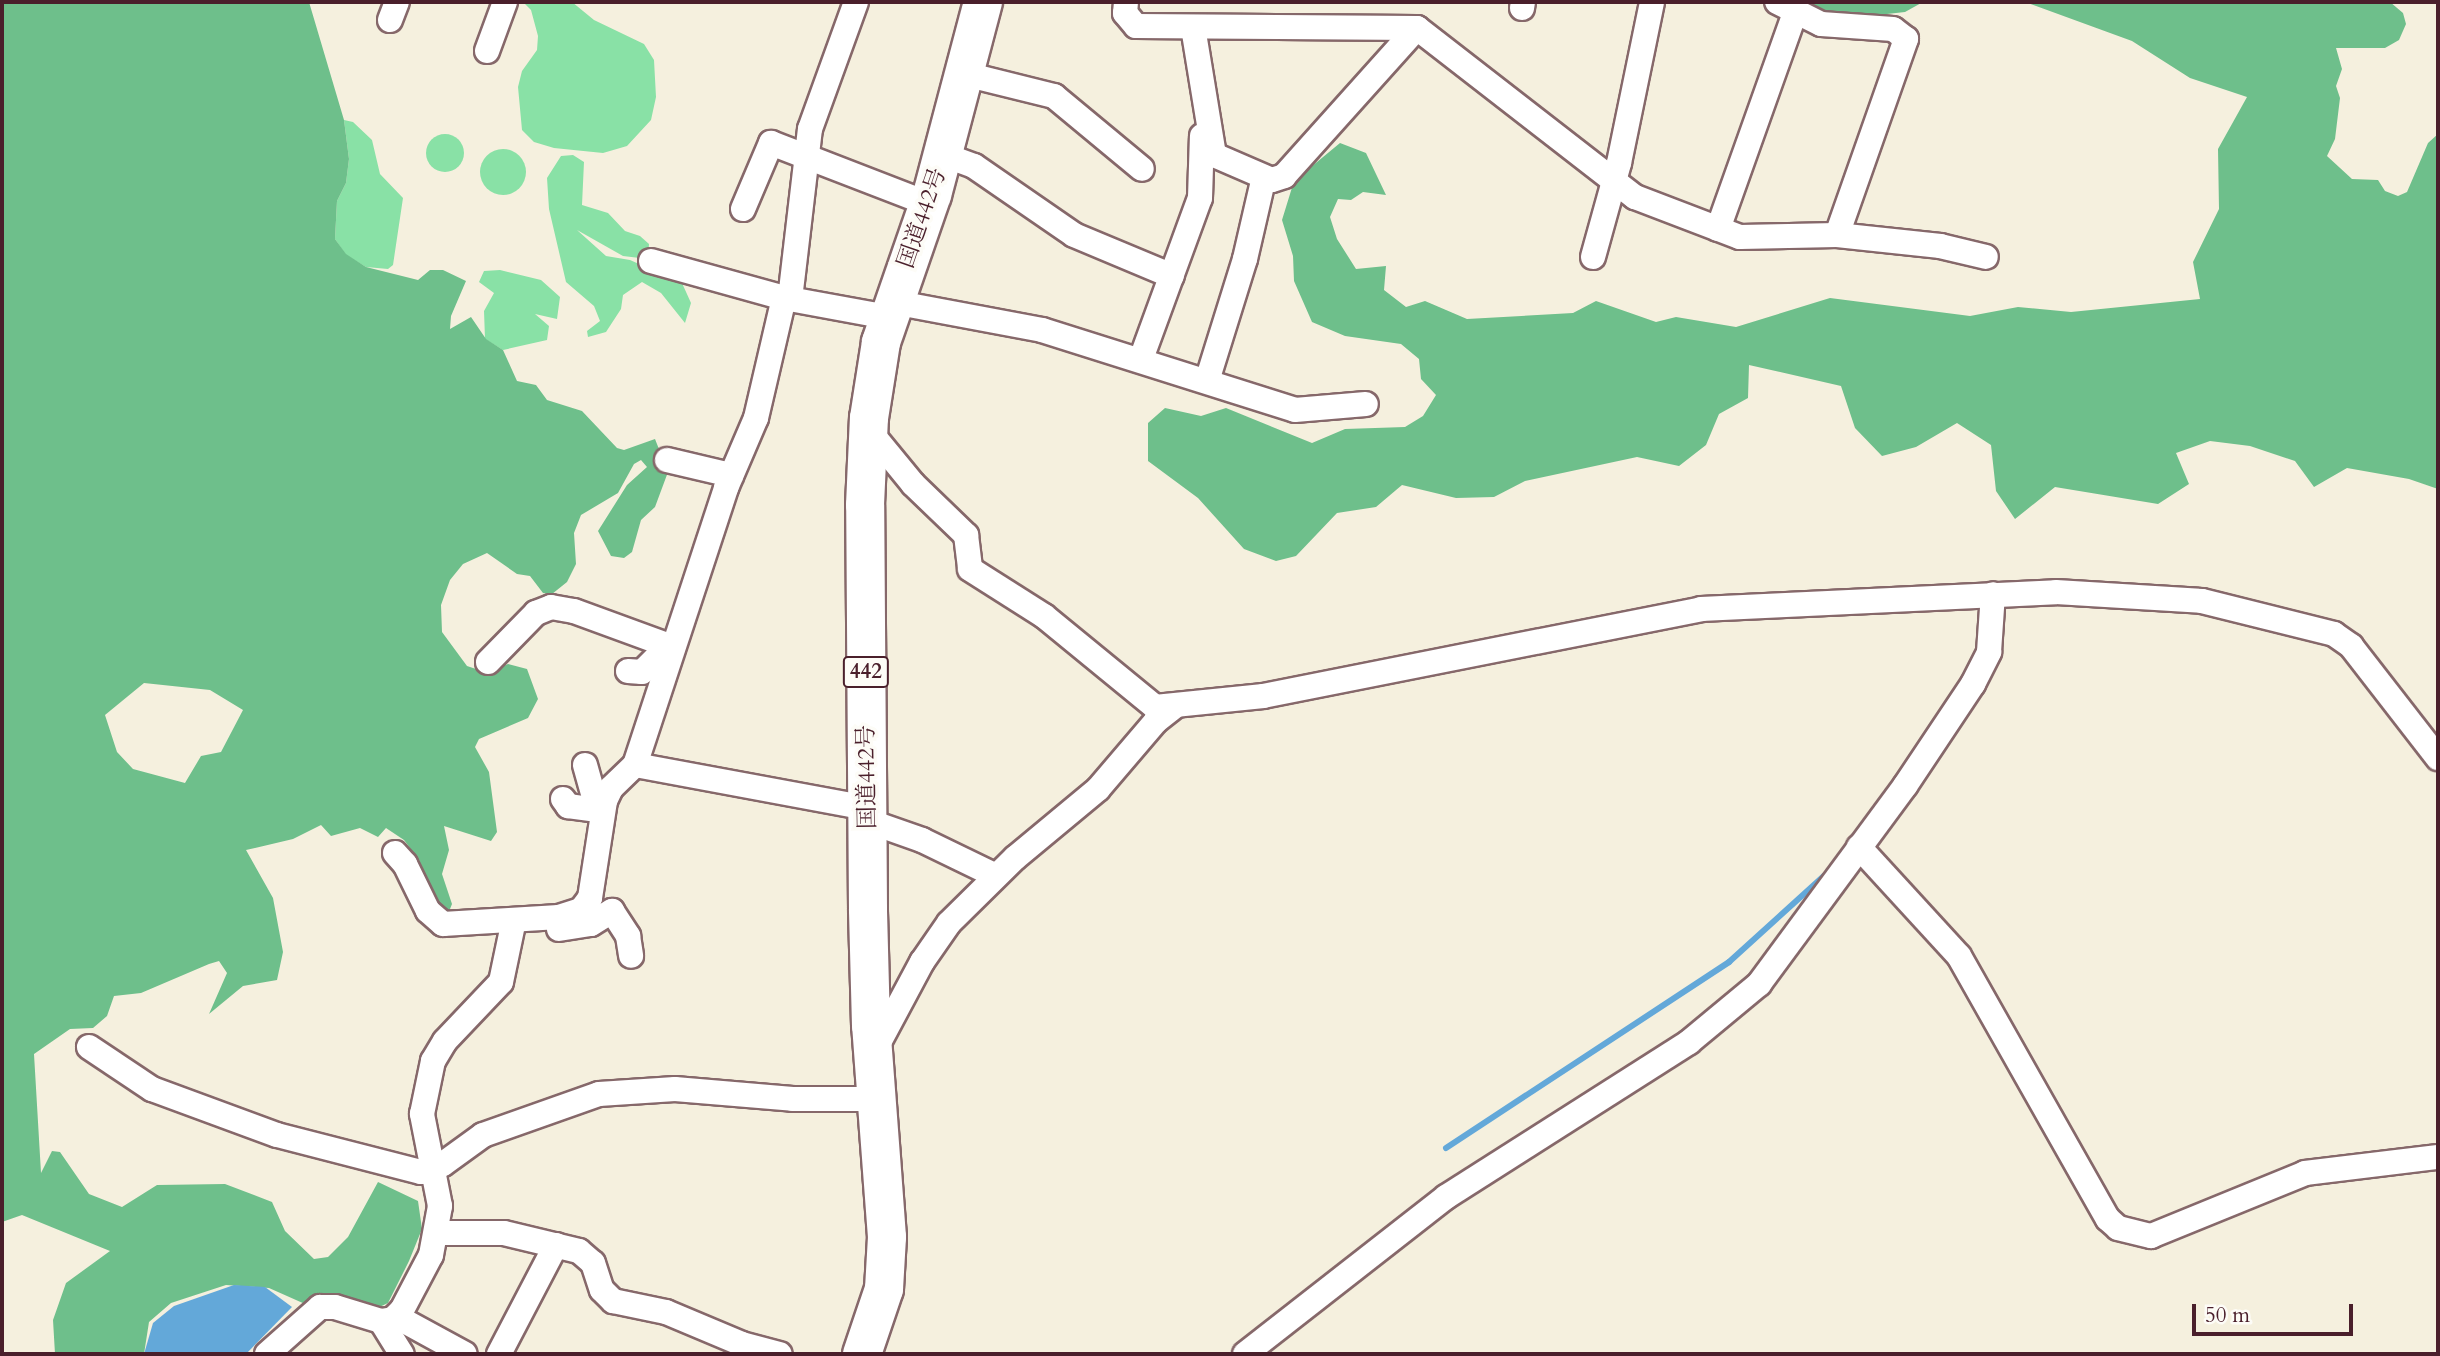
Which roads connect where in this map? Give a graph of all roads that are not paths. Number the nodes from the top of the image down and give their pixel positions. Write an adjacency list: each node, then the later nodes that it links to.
1 (505, 2): 9 (street)
2 (856, 2): 12 (street)
3 (983, 2): 10 (highway, 国道442号 / 442)
4 (1126, 2): 7 (street)
5 (1652, 2): 16 (street)
6 (1786, 7): 19 (street); 20 (street)
7 (1193, 27): 8 (street); 11 (street)
8 (1417, 29): 15 (street); 16 (street)
9 (487, 51)
10 (965, 74): 13 (highway, 国道442号 / 442); 14 (street)
11 (1207, 121): 15 (street); 24 (street)
12 (808, 155): 17 (street); 18 (street); 25 (street)
13 (944, 155): 17 (highway, 国道442号 / 442); 24 (street)
14 (1142, 169)
15 (1264, 177): 28 (street)
16 (1612, 183): 19 (street); 21 (street)
17 (929, 204): 26 (highway, 国道442号 / 442)
18 (743, 209)
19 (1718, 229): 20 (street)
20 (1837, 235): 22 (street)
21 (1593, 257)
22 (1986, 257)
23 (651, 261): 25 (street)
24 (1172, 276): 27 (street)
25 (787, 299): 26 (street); 32 (street)
26 (890, 310): 27 (street); 30 (highway, 国道442号 / 442)
27 (1141, 359): 28 (street)
28 (1207, 381): 29 (street)
29 (1366, 404)
30 (868, 429): 37 (street); 43 (highway, 国道442号 / 442)
31 (667, 460): 32 (street)
32 (731, 475): 34 (street)
33 (1993, 594): 37 (street); 38 (street); 44 (street)
34 (671, 643): 35 (street); 36 (street); 40 (street)
35 (488, 662)
36 (628, 671)
37 (1174, 707): 46 (street)
38 (2438, 758)
39 (585, 765): 42 (street)
40 (635, 765): 42 (street); 43 (street)
41 (563, 799): 42 (street)
42 (600, 809): 47 (street)
43 (868, 814): 46 (street); 51 (highway, 国道442号 / 442)
44 (1859, 847): 53 (street); 64 (street)
45 (395, 853): 48 (street)
46 (996, 876): 51 (street)
47 (545, 918): 48 (street); 49 (street)
48 (514, 920): 54 (street)
49 (631, 956)
50 (89, 1047): 54 (street)
51 (873, 1054): 52 (highway, 国道442号 / 442)
52 (877, 1099): 54 (street); 63 (highway, 国道442号 / 442)
53 (2438, 1157)
54 (435, 1169): 55 (street)
55 (436, 1233): 56 (street); 57 (street)
56 (556, 1245): 61 (street); 62 (street)
57 (389, 1319): 58 (street); 59 (street); 60 (street)
58 (267, 1354)
59 (402, 1354)
60 (465, 1354)
61 (499, 1354)
62 (780, 1354)
63 (862, 1354)
64 (1245, 1354)

